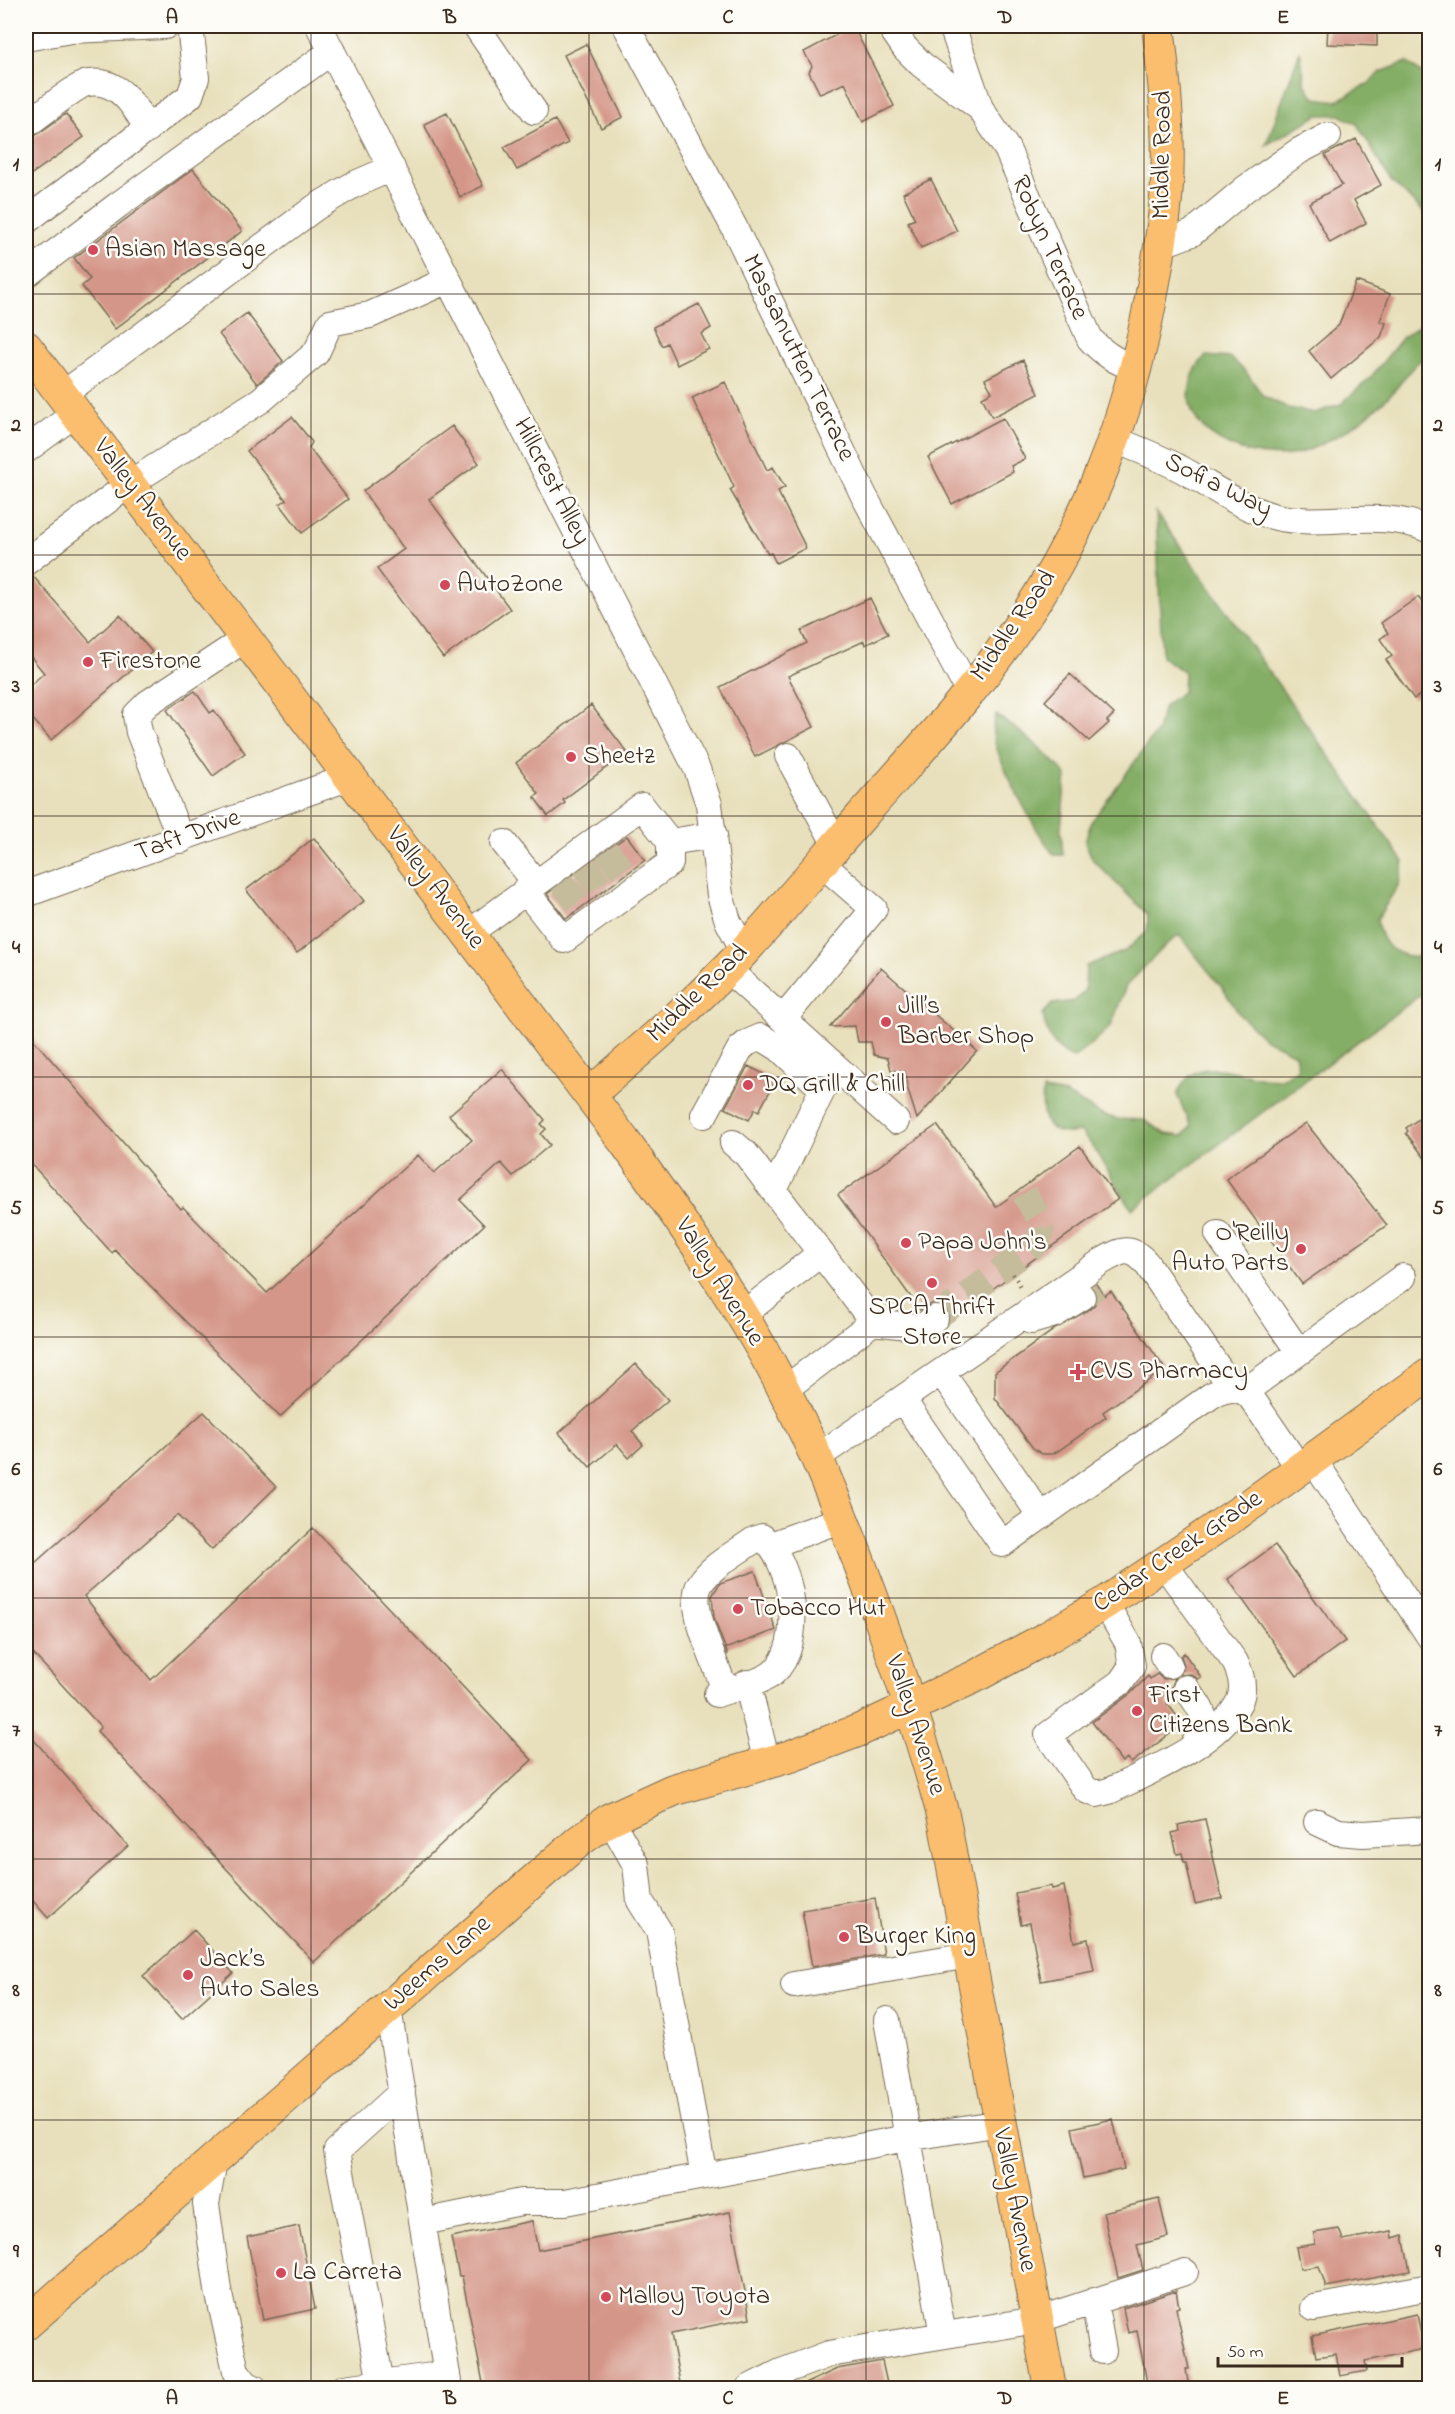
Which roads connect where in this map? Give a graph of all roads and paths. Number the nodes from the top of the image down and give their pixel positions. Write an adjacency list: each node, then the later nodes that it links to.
1 (165, 26): 9 (street)
2 (190, 26): 14 (street)
3 (319, 26): 10 (street, Hillcrest Alley)
4 (476, 26): 12 (street)
5 (626, 26): 30 (street, Massanutten Terrace)
6 (890, 26): 11 (street, Robyn Terrace)
7 (952, 26): 11 (street, Robyn Terrace)
8 (1158, 26): 18 (main road, Middle Road)
9 (26, 38)
10 (332, 51): 16 (street, Hillcrest Alley); 19 (street)
11 (981, 108): 22 (street, Robyn Terrace)
12 (534, 111)
13 (26, 125): 14 (street)
14 (148, 129): 17 (street)
15 (1328, 136): 18 (street)
16 (392, 168): 20 (street, Hillcrest Alley); 23 (street)
17 (26, 221)
18 (1160, 245): 22 (main road, Middle Road)
19 (26, 275)
20 (448, 280): 26 (street); 33 (street, Hillcrest Alley)
21 (26, 347): 23 (main road, Valley Avenue)
22 (1136, 368): 24 (main road, Middle Road)
23 (69, 404): 25 (street); 26 (main road, Valley Avenue)
24 (1115, 440): 27 (street, Sofia Way); 30 (main road, Middle Road)
25 (26, 450)
26 (129, 484): 28 (street); 29 (main road, Valley Avenue)
27 (1430, 530)
28 (26, 562)
29 (245, 639): 32 (main road, Valley Avenue); 34 (street)
30 (969, 692): 37 (main road, Middle Road)
31 (788, 756): 37 (street)
32 (350, 777): 34 (street, Taft Drive); 40 (main road, Valley Avenue)
33 (714, 835): 35 (street); 41 (street, Hillcrest Alley)
34 (181, 840): 39 (street, Taft Drive)
35 (670, 842): 38 (street); 38 (street)
36 (504, 843): 38 (street)
37 (828, 854): 41 (main road, Middle Road); 42 (street)
38 (544, 882): 40 (street)
39 (26, 894)
40 (469, 933): 45 (main road, Valley Avenue)
41 (735, 960): 42 (street); 45 (main road, Middle Road)
42 (783, 1019): 43 (street)
43 (834, 1066): 44 (street); 47 (street)
44 (823, 1089): 46 (street); 49 (street)
45 (590, 1094): 56 (main road, Valley Avenue)
46 (704, 1115)
47 (896, 1121)
48 (733, 1143): 49 (street)
49 (774, 1190): 51 (street)
50 (1218, 1234): 60 (street)
51 (821, 1252): 56 (street); 58 (street)
52 (1013, 1274): 55 (path)
53 (1403, 1277): 60 (street)
54 (1161, 1285): 59 (street); 59 (street); 64 (street)
55 (1025, 1293)
56 (741, 1316): 63 (main road, Valley Avenue)
57 (935, 1318): 58 (street)
58 (873, 1322): 63 (street)
59 (1006, 1328): 61 (street)
60 (1299, 1352): 64 (street)
61 (941, 1372): 65 (street); 68 (street)
62 (1430, 1374): 67 (main road, Cedar Creek Grade)
63 (784, 1390): 66 (main road, Valley Avenue)
64 (1238, 1390): 67 (street); 68 (street)
65 (902, 1399): 66 (street); 68 (street)
66 (816, 1458): 69 (main road, Valley Avenue)
67 (1306, 1464): 71 (main road, Cedar Creek Grade); 73 (street)
68 (1041, 1516)
69 (842, 1519): 70 (street); 76 (main road, Valley Avenue)
70 (771, 1545): 75 (street); 75 (street)
71 (1164, 1564): 72 (main road, Cedar Creek Grade); 77 (street)
72 (1105, 1603): 76 (main road, Cedar Creek Grade); 77 (street)
73 (1430, 1637)
74 (1186, 1688): 77 (street)
75 (730, 1689): 78 (street)
76 (912, 1706): 78 (main road, Weems Lane); 82 (main road, Valley Avenue)
77 (1190, 1749)
78 (767, 1762): 79 (main road, Weems Lane)
79 (610, 1819): 84 (main road, Weems Lane); 90 (street)
80 (1317, 1822): 81 (street)
81 (1430, 1830)
82 (969, 1955): 83 (street); 87 (main road, Valley Avenue)
83 (794, 1985)
84 (388, 2008): 86 (street); 89 (main road, Weems Lane)
85 (887, 2020): 88 (street)
86 (402, 2092): 91 (street); 101 (street)
87 (1000, 2123): 88 (street); 96 (main road, Valley Avenue)
88 (907, 2138): 90 (street); 98 (street)
89 (214, 2161): 97 (main road, Weems Lane); 102 (street)
90 (704, 2176): 91 (street)
91 (423, 2222): 100 (street)
92 (1185, 2272): 94 (street)
93 (1430, 2287): 95 (street)
94 (1094, 2301): 96 (street); 99 (street)
95 (1314, 2308)
96 (1037, 2320): 98 (street); 105 (main road, Valley Avenue)
97 (26, 2324)
98 (943, 2335): 104 (street)
99 (1103, 2351)
100 (448, 2381): 101 (street)
101 (381, 2383): 103 (street)
102 (254, 2388)
103 (344, 2388)
104 (749, 2388)
105 (1050, 2388)

